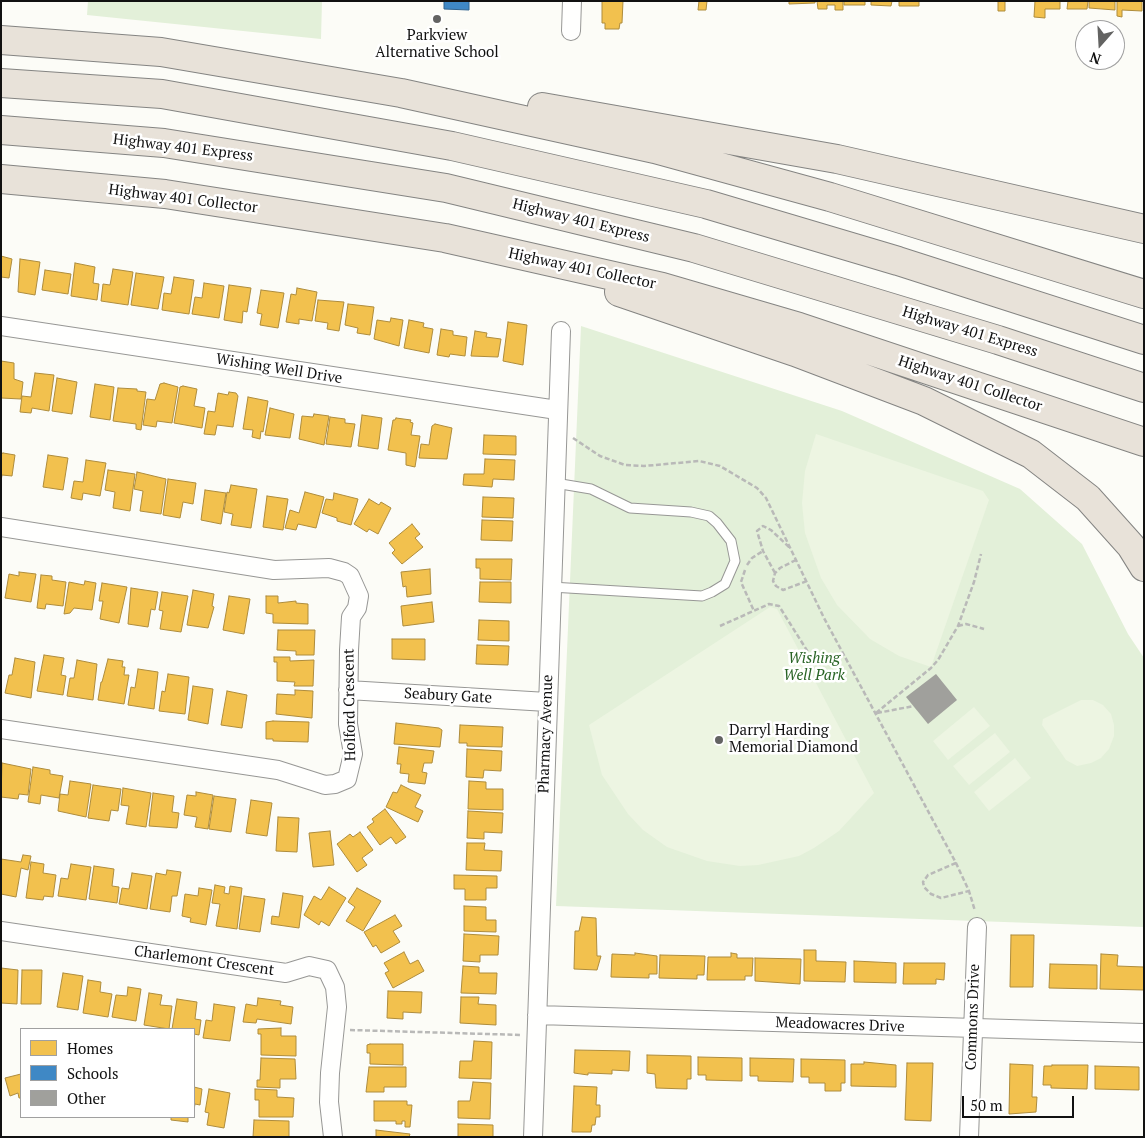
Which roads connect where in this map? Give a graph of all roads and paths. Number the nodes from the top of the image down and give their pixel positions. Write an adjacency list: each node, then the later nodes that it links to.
1 (572, 1): 2 (street)
2 (571, 31)
3 (1, 40): 5 (highway)
4 (1, 83): 13 (highway)
5 (401, 93): 8 (highway); 10 (highway)
6 (1, 130): 14 (highway, Highway 401 Express)
7 (1, 179): 9 (highway, Highway 401 Collector)
8 (1144, 229)
9 (524, 257): 16 (highway, Highway 401 Collector); 23 (highway)
10 (1144, 293)
11 (1, 326): 15 (street, Wishing Well Drive)
12 (560, 331): 15 (street, Pharmacy Avenue)
13 (1144, 340)
14 (1144, 388)
15 (557, 419): 17 (street, Pharmacy Avenue); 19 (path)
16 (1144, 442)
17 (555, 483): 26 (street, Pharmacy Avenue); 26 (lane)
18 (1, 527): 32 (street, Holford Crescent)
19 (792, 550): 20 (path); 22 (path)
20 (763, 551): 24 (path); 27 (path)
21 (980, 554): 29 (path)
22 (796, 560): 24 (path); 25 (path)
23 (1144, 567)
24 (775, 573): 25 (path)
25 (806, 581): 35 (path)
26 (551, 587): 33 (street, Pharmacy Avenue)
27 (754, 611): 28 (path); 31 (path)
28 (720, 626)
29 (958, 626): 30 (path); 35 (path)
30 (984, 629)
31 (808, 652)
32 (348, 690): 33 (street, Seabury Gate); 36 (street, Holford Crescent)
33 (547, 702): 41 (street, Pharmacy Avenue)
34 (914, 706): 35 (path)
35 (876, 713): 37 (path)
36 (1, 729)
37 (956, 863): 38 (path); 38 (path)
38 (969, 891): 39 (path)
39 (976, 927): 42 (street, Commons Drive)
40 (1, 931): 43 (street, Charlemont Crescent)
41 (537, 1016): 42 (street, Meadowacres Drive); 45 (street, Pharmacy Avenue)
42 (972, 1028): 44 (street, Meadowacres Drive); 48 (street, Commons Drive)
43 (333, 1029): 45 (path); 46 (street, Charlemont Crescent)
44 (1144, 1033)
45 (536, 1035): 47 (street, Pharmacy Avenue)
46 (332, 1137)
47 (533, 1137)
48 (969, 1137)

